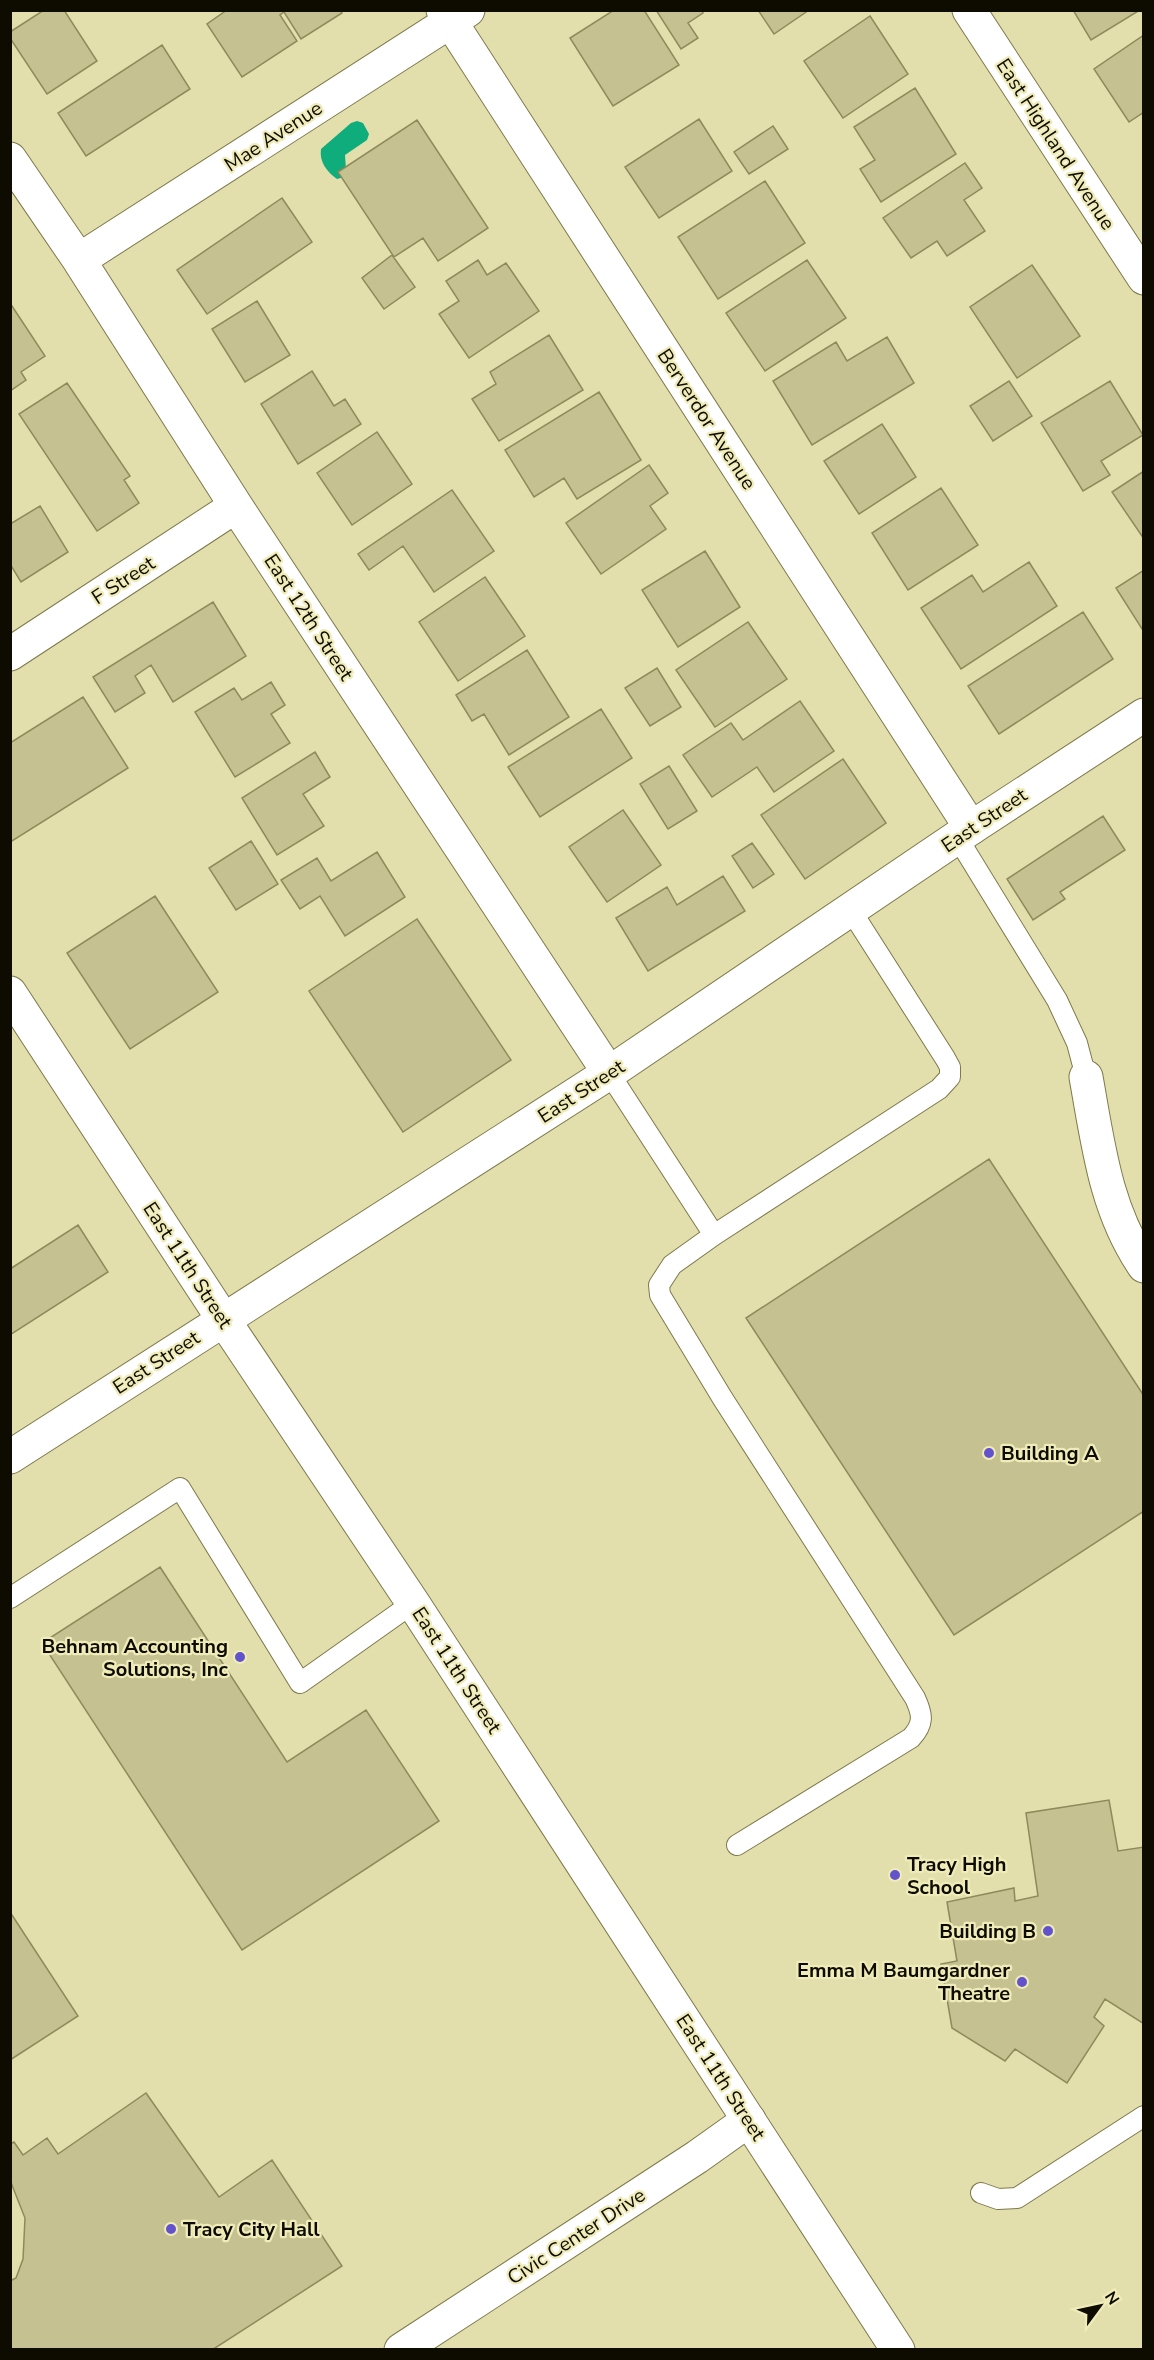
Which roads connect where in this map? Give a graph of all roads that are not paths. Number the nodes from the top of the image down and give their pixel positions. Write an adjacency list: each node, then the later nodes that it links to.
1 (969, 10): 5 (street, East Highland Avenue)
2 (454, 14): 4 (street, Mae Avenue); 9 (street, Berverdor Avenue)
3 (10, 159): 4 (street, East 12th Street)
4 (79, 260): 6 (street, East 12th Street)
5 (1143, 278)
6 (236, 506): 7 (street, F Street); 12 (street, East 12th Street)
7 (10, 654)
8 (1143, 715): 9 (street, East Street)
9 (964, 832): 10 (street, East Street); 13 (lane)
10 (850, 909): 12 (street, East Street); 14 (lane)
11 (10, 993): 16 (street, East 11th Street)
12 (609, 1074): 14 (lane); 16 (street, East Street)
13 (1086, 1077): 15 (street)
14 (714, 1235): 20 (lane)
15 (1143, 1266)
16 (223, 1319): 17 (street, East Street); 19 (street, East 11th Street)
17 (10, 1456)
18 (10, 1598): 19 (lane)
19 (413, 1603): 22 (street, East 11th Street)
20 (737, 1845)
21 (1143, 2116): 23 (lane)
22 (749, 2120): 24 (street, Civic Center Drive); 25 (street, East 11th Street)
23 (981, 2193)
24 (401, 2349)
25 (898, 2349)

